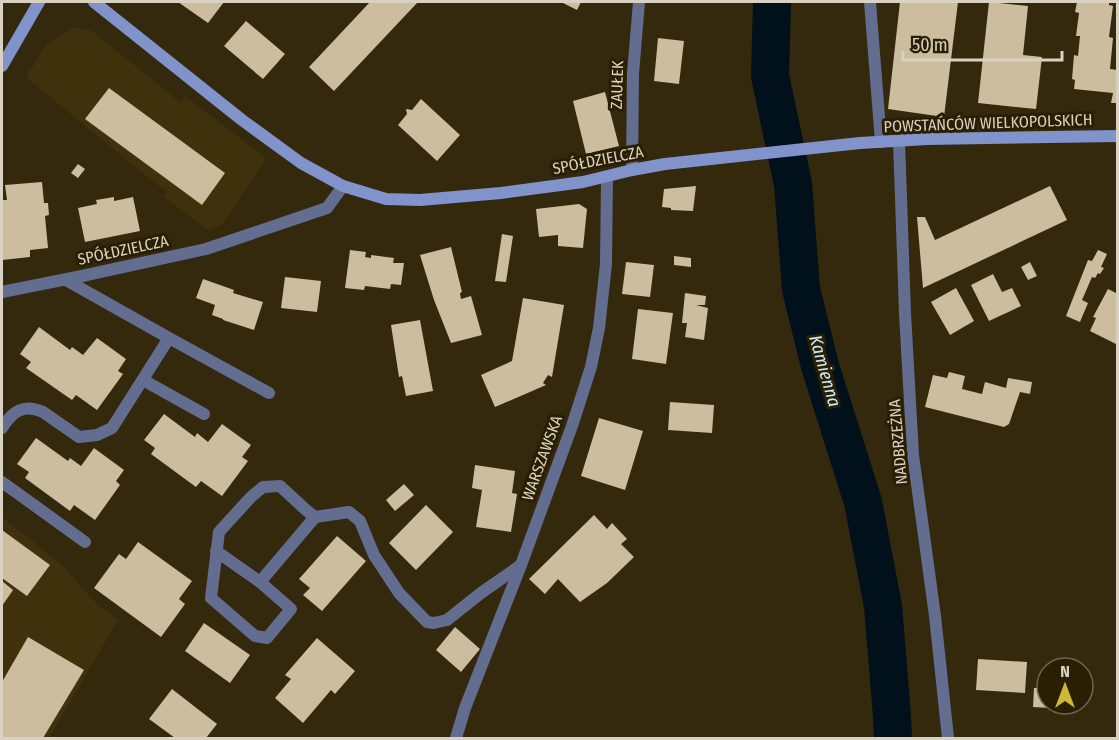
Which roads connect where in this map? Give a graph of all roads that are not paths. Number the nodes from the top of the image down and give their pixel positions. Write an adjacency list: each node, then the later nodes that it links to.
1 (39, 2): 5 (street)
2 (94, 2): 12 (street, SPÓŁDZIELCZA)
3 (639, 2): 10 (street, ZAUŁEK)
4 (870, 2): 8 (street)
5 (2, 66)
6 (1118, 136): 7 (street, POWSTAŃCÓW WIELKOPOLSKICH)
7 (899, 141): 8 (street, POWSTAŃCÓW WIELKOPOLSKICH); 27 (street, NADBRZEŻNA)
8 (881, 142): 9 (street, POWSTAŃCÓW WIELKOPOLSKICH)
9 (860, 144): 10 (street, SPÓŁDZIELCZA)
10 (632, 170): 11 (street, SPÓŁDZIELCZA)
11 (607, 177): 12 (street, SPÓŁDZIELCZA); 24 (street, WARSZAWSKA)
12 (343, 186): 13 (street, SPÓŁDZIELCZA)
13 (66, 280): 14 (street, SPÓŁDZIELCZA); 15 (street)
14 (2, 292)
15 (169, 338): 16 (street); 17 (street)
16 (143, 380): 18 (street); 19 (street)
17 (269, 393)
18 (204, 414)
19 (2, 428)
20 (2, 482): 22 (street)
21 (315, 517): 23 (street); 24 (street); 25 (street)
22 (85, 542)
23 (216, 551): 25 (street); 25 (street)
24 (521, 565): 26 (street, WARSZAWSKA)
25 (260, 582)
26 (456, 738)
27 (948, 738)

